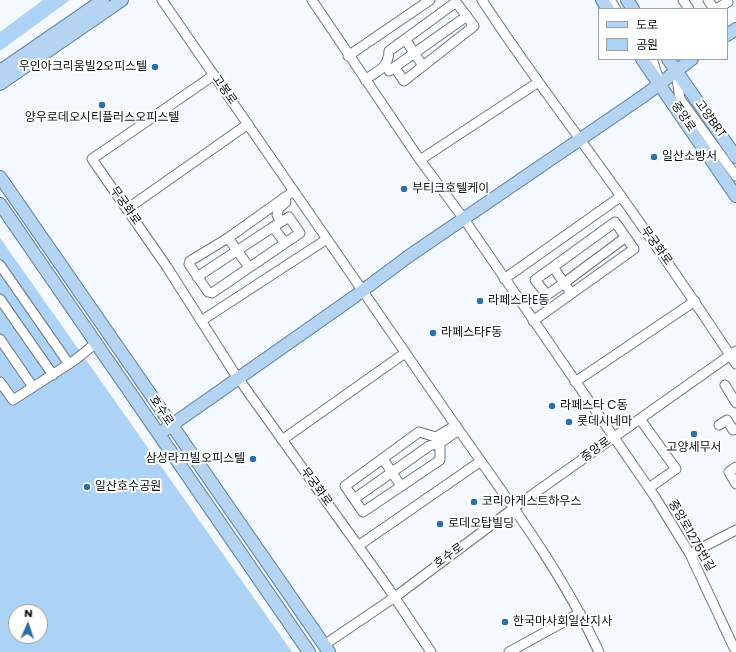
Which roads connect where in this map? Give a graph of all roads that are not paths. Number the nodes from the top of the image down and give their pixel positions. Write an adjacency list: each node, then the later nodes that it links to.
1 (103, 0): 21 (main road)
2 (122, 0): 27 (main road)
3 (162, 0): 23 (street, 고봉로)
4 (430, 0): 14 (street)
5 (482, 0): 25 (street, 무궁화로)
6 (708, 0): 9 (street)
7 (726, 0): 10 (street)
8 (314, 1): 14 (street)
9 (714, 8)
10 (717, 8)
11 (467, 16): 12 (street); 13 (street); 19 (street)
12 (404, 38): 13 (street); 24 (street)
13 (414, 52): 19 (street); 20 (street)
14 (348, 56): 24 (street)
15 (643, 60): 26 (main road, 중앙로)
16 (652, 60): 26 (street)
17 (669, 60): 22 (main road, 중앙로)
18 (691, 60): 22 (main road)
19 (423, 66): 20 (street)
20 (395, 68): 24 (street)
21 (0, 71)
22 (676, 71): 26 (main road); 30 (main road, 중앙로); 33 (street, 고양BRT)
23 (214, 75): 28 (street, 고봉로); 38 (street, 무궁화로)
24 (366, 82): 31 (street)
25 (537, 83): 29 (street, 무궁화로); 31 (street)
26 (660, 83): 29 (main road); 35 (main road, 중앙로)
27 (0, 84)
28 (248, 124): 34 (street, 고봉로); 38 (street)
29 (579, 138): 36 (street, 무궁화로); 39 (main road)
30 (736, 157)
31 (420, 160): 39 (street)
32 (0, 176): 73 (main road, 호수로)
33 (736, 176)
34 (295, 193): 40 (street); 42 (street); 43 (street)
35 (736, 196)
36 (620, 197): 50 (street); 55 (street, 무궁화로)
37 (0, 204): 59 (main road, 호수로)
38 (127, 209): 57 (street, 무궁화로)
39 (464, 219): 50 (street); 52 (main road)
40 (277, 224): 44 (street); 44 (street); 45 (street)
41 (626, 237): 48 (street); 51 (street); 53 (street)
42 (228, 238): 45 (street); 49 (street)
43 (327, 239): 52 (street); 57 (street)
44 (285, 243): 47 (street)
45 (237, 251): 47 (street); 49 (street)
46 (0, 265): 62 (street)
47 (249, 267): 49 (street)
48 (553, 267): 51 (street); 51 (street)
49 (197, 277)
50 (504, 279): 56 (street)
51 (561, 285): 53 (street); 56 (street)
52 (362, 291): 60 (street); 65 (main road)
53 (571, 293): 56 (street)
54 (0, 299): 64 (street)
55 (695, 301): 61 (street, 무궁화로); 67 (street)
56 (531, 319): 67 (street)
57 (201, 321): 65 (street, 무궁화로)
58 (0, 339): 69 (street)
59 (96, 343): 62 (street); 76 (main road, 호수로)
60 (405, 352): 74 (street); 78 (street)
61 (733, 353): 63 (street); 71 (street, 중앙로)
62 (69, 364): 64 (street)
63 (736, 364)
64 (53, 374): 69 (street)
65 (238, 378): 73 (main road); 78 (street, 무궁화로)
66 (0, 382): 69 (street)
67 (575, 382): 77 (street)
68 (725, 385): 70 (street)
69 (33, 387)
70 (736, 403)
71 (640, 419): 77 (street, 중앙로); 86 (street)
72 (719, 425): 75 (street)
73 (171, 426): 76 (main road); 94 (main road, 호수로)
74 (457, 427): 79 (street); 80 (street); 81 (street)
75 (736, 429)
76 (159, 434): 95 (main road, 호수로)
77 (615, 438): 86 (street, 중앙로1275번길); 88 (street, 중앙로)
78 (282, 440): 90 (street, 무궁화로)
79 (440, 443): 83 (street); 85 (street)
80 (383, 459): 83 (street); 87 (street)
81 (481, 461): 88 (street); 90 (street)
82 (736, 467): 84 (street)
83 (392, 472): 85 (street); 87 (street)
84 (736, 484)
85 (401, 486): 87 (street)
86 (649, 488): 91 (street, 중앙로1275번길)
87 (354, 499)
88 (515, 508): 92 (street, 호수로); 93 (street)
89 (736, 530): 91 (street)
90 (358, 546): 92 (street, 무궁화로)
91 (690, 554): 99 (street, 중앙로1275번길)
92 (395, 597): 94 (street, 호수로); 96 (street)
93 (580, 613): 97 (street); 98 (street)
94 (326, 649)
95 (309, 652)
96 (431, 652)
97 (509, 652)
98 (599, 652)
99 (736, 652)

